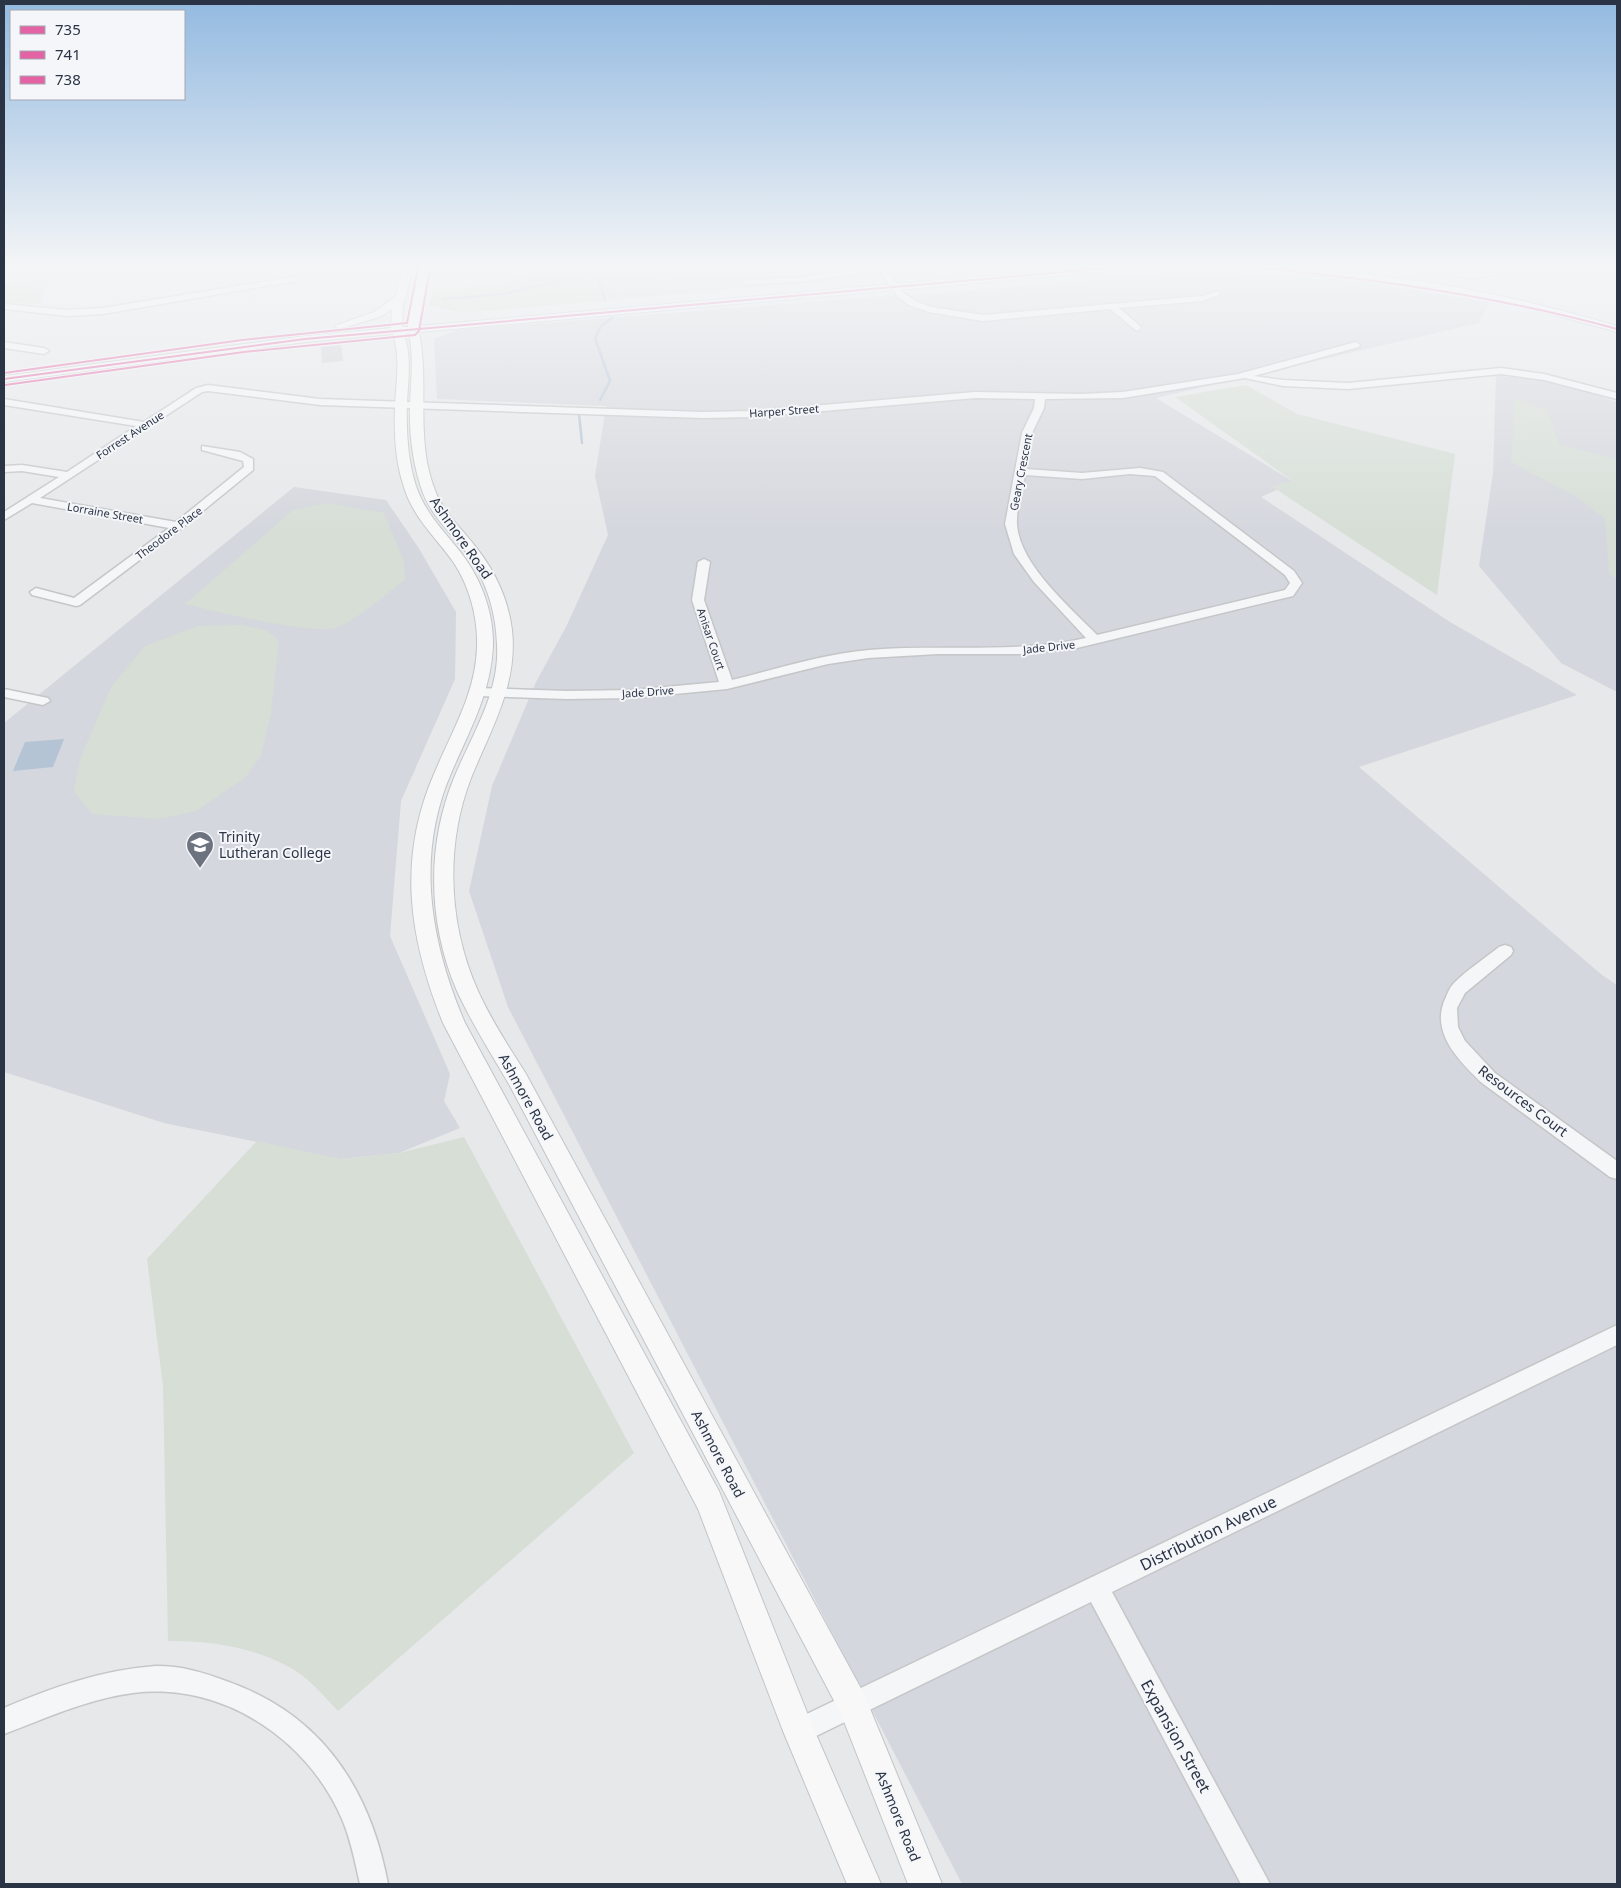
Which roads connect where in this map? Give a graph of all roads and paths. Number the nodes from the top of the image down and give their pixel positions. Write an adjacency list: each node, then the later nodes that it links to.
1 (133, 356): 6 (main road)
2 (170, 356): 8 (main road)
3 (404, 356): 12 (main road, Ashmore Road)
4 (418, 356): 12 (main road, Ashmore Road)
5 (1315, 356): 7 (street, Harper Street)
6 (4, 374)
7 (1239, 377): 9 (street, Harper Street); 10 (street)
8 (4, 379)
9 (1040, 396): 12 (street, Harper Street); 16 (street, Geary Crescent)
10 (1617, 396)
11 (4, 402): 13 (street)
12 (409, 406): 13 (street, Forrest Avenue); 25 (main road, Ashmore Road)
13 (146, 425): 17 (street, Forrest Avenue)
14 (206, 448): 20 (street, Theodore Place)
15 (4, 468): 17 (street)
16 (1019, 471): 23 (street, Geary Crescent); 23 (street, Jade Drive)
17 (68, 475): 18 (street, Forrest Avenue)
18 (31, 500): 19 (street, Forrest Avenue); 20 (street, Lorraine Street)
19 (4, 517)
20 (178, 526): 22 (street, Theodore Place)
21 (704, 562): 24 (street, Anisar Court)
22 (36, 592)
23 (1095, 641): 24 (street, Jade Drive)
24 (728, 685): 25 (street, Jade Drive)
25 (488, 692): 32 (main road, Ashmore Road); 34 (main road, Ashmore Road)
26 (4, 693): 27 (street)
27 (43, 701)
28 (1505, 951): 29 (street, Resources Court)
29 (1617, 1171)
30 (1617, 1335): 31 (street, Distribution Avenue)
31 (1096, 1587): 32 (street, Distribution Avenue); 38 (street, Expansion Street)
32 (853, 1705): 34 (street, Distribution Avenue); 37 (main road, Ashmore Road)
33 (4, 1721): 35 (street)
34 (799, 1731): 36 (main road, Ashmore Road)
35 (374, 1884)
36 (864, 1884)
37 (926, 1884)
38 (1256, 1884)

